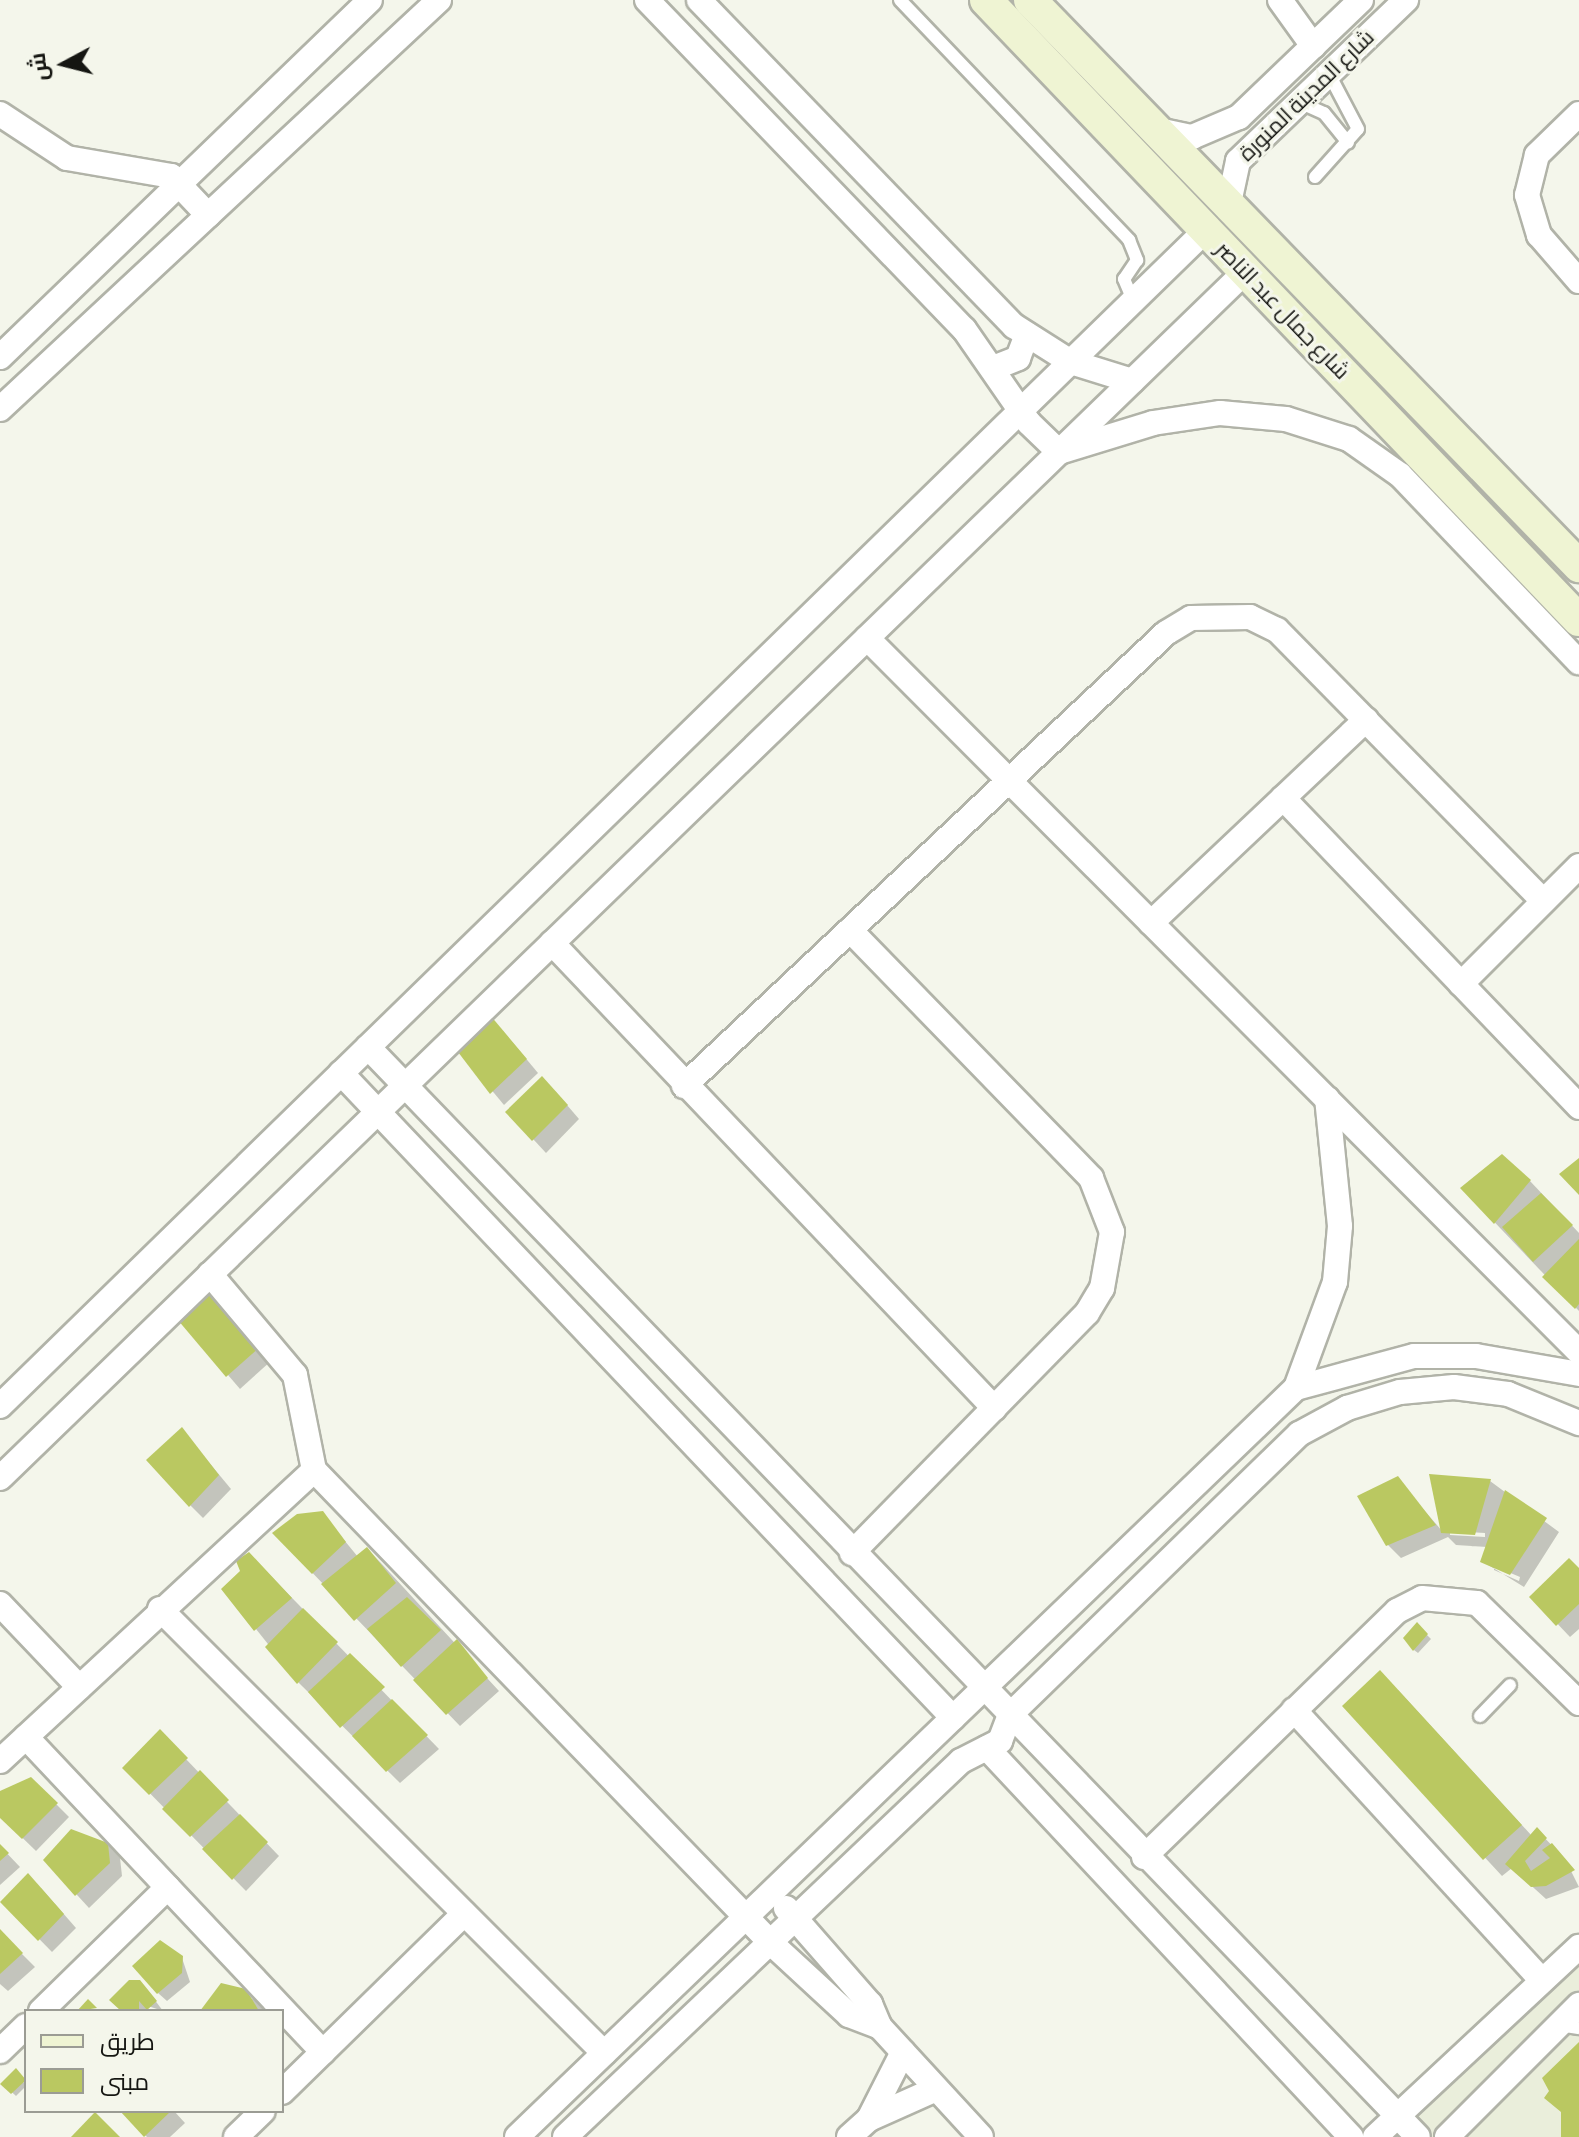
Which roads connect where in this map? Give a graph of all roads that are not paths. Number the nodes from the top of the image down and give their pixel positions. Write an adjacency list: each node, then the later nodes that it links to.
1 (370, 0): 21 (street)
2 (439, 0): 23 (street)
3 (647, 0): 31 (street)
4 (699, 0): 28 (street)
5 (900, 0): 27 (lane)
6 (986, 0): 24 (main road, شارع جمال عبد الناصر)
7 (1030, 0): 17 (main road, شارع جمال عبد الناصر)
8 (1280, 0): 11 (street)
9 (1361, 0): 11 (street, شارع المدينة المنورة)
10 (1406, 0): 12 (street, شارع المدينة المنورة)
11 (1313, 46): 16 (street, شارع المدينة المنورة)
12 (1329, 74): 13 (street, شارع المدينة المنورة); 19 (lane)
13 (1299, 102): 18 (street, شارع المدينة المنورة); 19 (lane)
14 (0, 114): 21 (street)
15 (1579, 114): 26 (street)
16 (1239, 117): 17 (street, شارع المدينة المنورة); 18 (street)
17 (1158, 130): 22 (main road, شارع جمال عبد الناصر)
18 (1262, 138): 22 (street, شارع المدينة المنورة)
19 (1348, 143): 20 (lane)
20 (1315, 177)
21 (181, 183): 23 (street); 29 (street)
22 (1229, 203): 36 (main road, شارع جمال عبد الناصر)
23 (208, 215): 33 (street)
24 (1205, 231): 25 (main road, شارع جمال عبد الناصر); 27 (street)
25 (1245, 272): 32 (street); 37 (main road, شارع جمال عبد الناصر)
26 (1579, 281)
27 (1134, 302): 30 (street)
28 (1027, 335): 30 (street); 31 (street)
29 (0, 357)
30 (1071, 362): 32 (street); 34 (street)
31 (996, 367): 34 (street)
32 (1132, 381): 35 (street)
33 (0, 409)
34 (1021, 412): 35 (street); 50 (street)
35 (1059, 452): 39 (street); 40 (street)
36 (1569, 556): 37 (main road)
37 (1532, 571): 38 (main road, شارع جمال عبد الناصر)
38 (1577, 614)
39 (867, 638): 42 (street); 48 (street)
40 (1579, 662)
41 (1366, 720): 42 (street); 43 (street); 45 (street)
42 (1009, 781): 46 (street); 47 (street)
43 (1283, 798): 46 (street); 49 (street)
44 (1579, 866): 45 (street)
45 (1543, 901): 49 (street)
46 (1151, 923): 54 (street)
47 (850, 930): 53 (street); 62 (street)
48 (552, 943): 52 (street); 53 (street)
49 (1461, 984): 55 (street)
50 (368, 1047): 51 (street); 52 (street)
51 (341, 1073): 56 (street); 61 (street)
52 (404, 1086): 56 (street); 66 (street)
53 (684, 1086): 62 (street)
54 (1327, 1099): 58 (street); 60 (street)
55 (1579, 1107)
56 (378, 1111): 57 (street); 76 (street)
57 (210, 1274): 64 (street); 65 (street)
58 (1579, 1352)
59 (1579, 1374): 60 (street)
60 (1296, 1388): 71 (street)
61 (0, 1406)
62 (994, 1408): 66 (street)
63 (1579, 1423): 74 (street)
64 (314, 1470): 68 (street); 84 (street)
65 (0, 1478)
66 (852, 1553): 71 (street)
67 (0, 1604): 70 (street)
68 (160, 1609): 70 (street); 83 (street)
69 (1510, 1685): 75 (lane)
70 (79, 1687): 77 (street)
71 (982, 1689): 74 (street); 76 (street)
72 (1579, 1703): 73 (street)
73 (1294, 1710): 80 (street); 88 (street)
74 (1010, 1715): 78 (street); 80 (street)
75 (1480, 1716)
76 (953, 1718): 82 (street)
77 (26, 1737): 79 (street); 81 (street)
78 (987, 1748): 85 (street); 110 (street)
79 (0, 1761)
80 (1144, 1857): 103 (street)
81 (168, 1887): 90 (street); 91 (street)
82 (772, 1892): 84 (street); 85 (street)
83 (464, 1914): 97 (street); 99 (street)
84 (746, 1917): 86 (street); 99 (street)
85 (796, 1918): 86 (street); 94 (street)
86 (771, 1943): 94 (street); 107 (street)
87 (1579, 1947): 88 (street)
88 (1542, 1981): 103 (street)
89 (1579, 2005): 93 (street)
90 (43, 2009)
91 (283, 2009)
92 (284, 2010): 97 (street)
93 (1569, 2026): 113 (street)
94 (880, 2027): 98 (street)
95 (24, 2028): 96 (street)
96 (0, 2051)
97 (323, 2052): 101 (street)
98 (903, 2052): 100 (street); 104 (street)
99 (604, 2053): 106 (street)
100 (936, 2089): 104 (street); 109 (street)
101 (284, 2090)
102 (261, 2113): 105 (street)
103 (1397, 2115): 111 (street); 112 (street)
104 (869, 2119): 108 (street)
105 (236, 2137)
106 (517, 2137)
107 (565, 2137)
108 (849, 2137)
109 (981, 2137)
110 (1351, 2137)
111 (1375, 2137)
112 (1418, 2137)
113 (1447, 2137)

